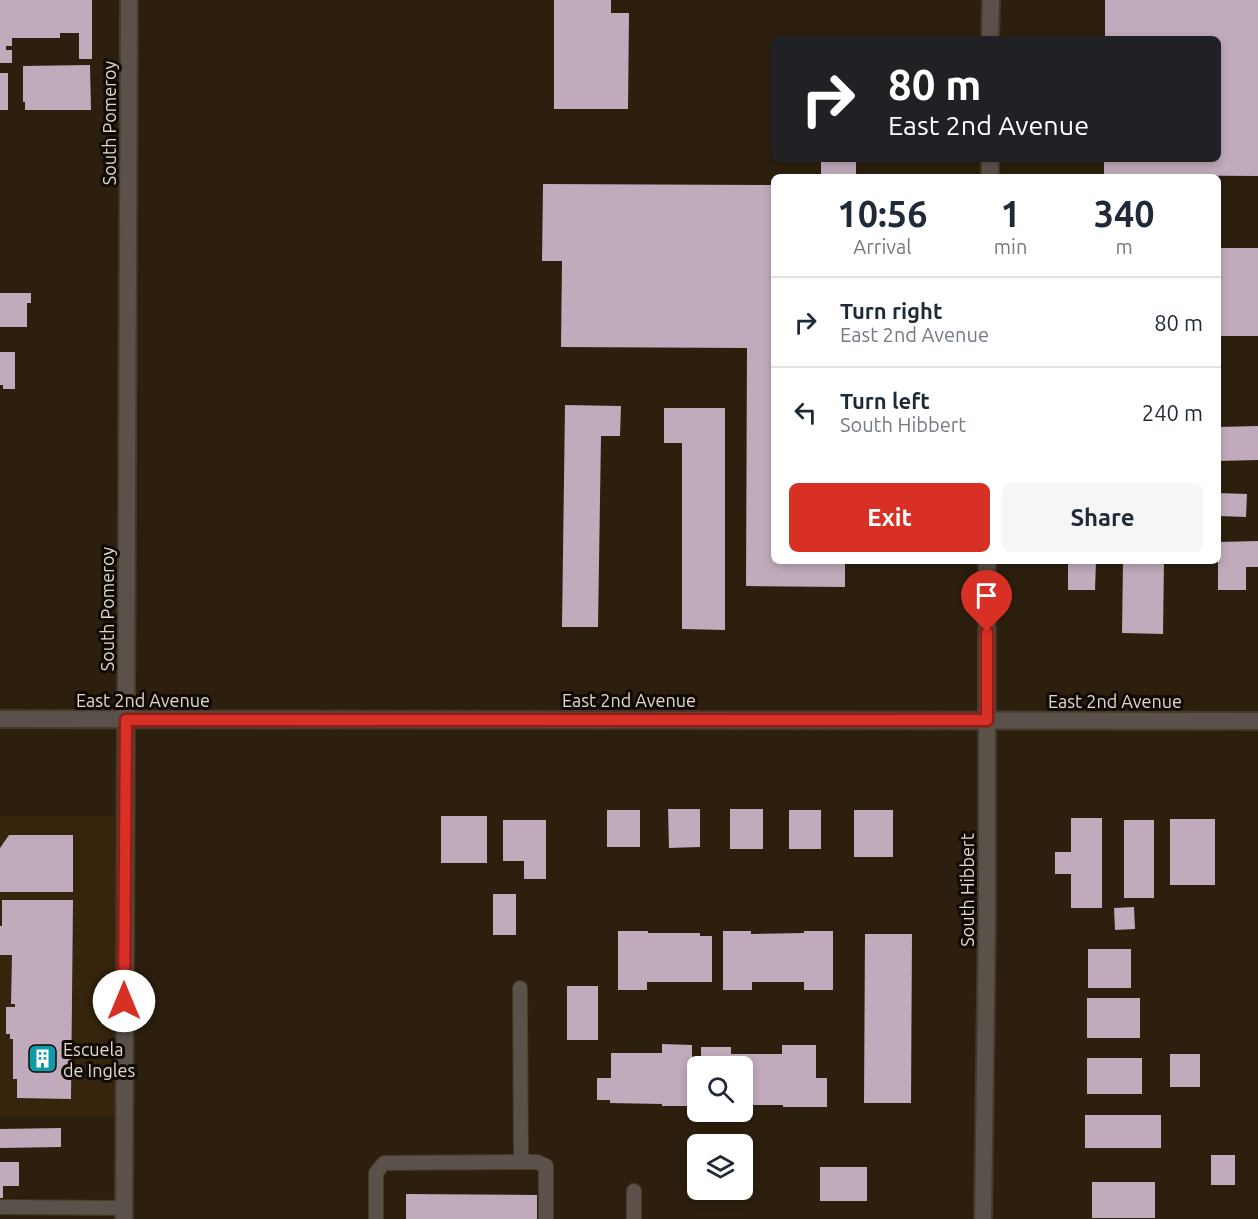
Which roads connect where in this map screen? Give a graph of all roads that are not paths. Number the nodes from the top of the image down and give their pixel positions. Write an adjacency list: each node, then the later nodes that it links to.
1 (129, 0): 6 (street, South Pomeroy)
2 (991, 0): 3 (street)
3 (990, 36)
4 (987, 564): 7 (street, South Hibbert)
5 (0, 719): 6 (street, East 2nd Avenue)
6 (126, 720): 7 (street, East 2nd Avenue); 13 (street, South Pomeroy)
7 (987, 720): 8 (street, East 2nd Avenue); 17 (street, South Hibbert)
8 (1258, 721)
9 (520, 988): 10 (lane)
10 (521, 1162): 14 (lane); 15 (lane)
11 (634, 1191): 16 (lane)
12 (0, 1207): 13 (lane)
13 (124, 1214)
14 (376, 1219)
15 (546, 1219)
16 (634, 1219)
17 (983, 1219)

